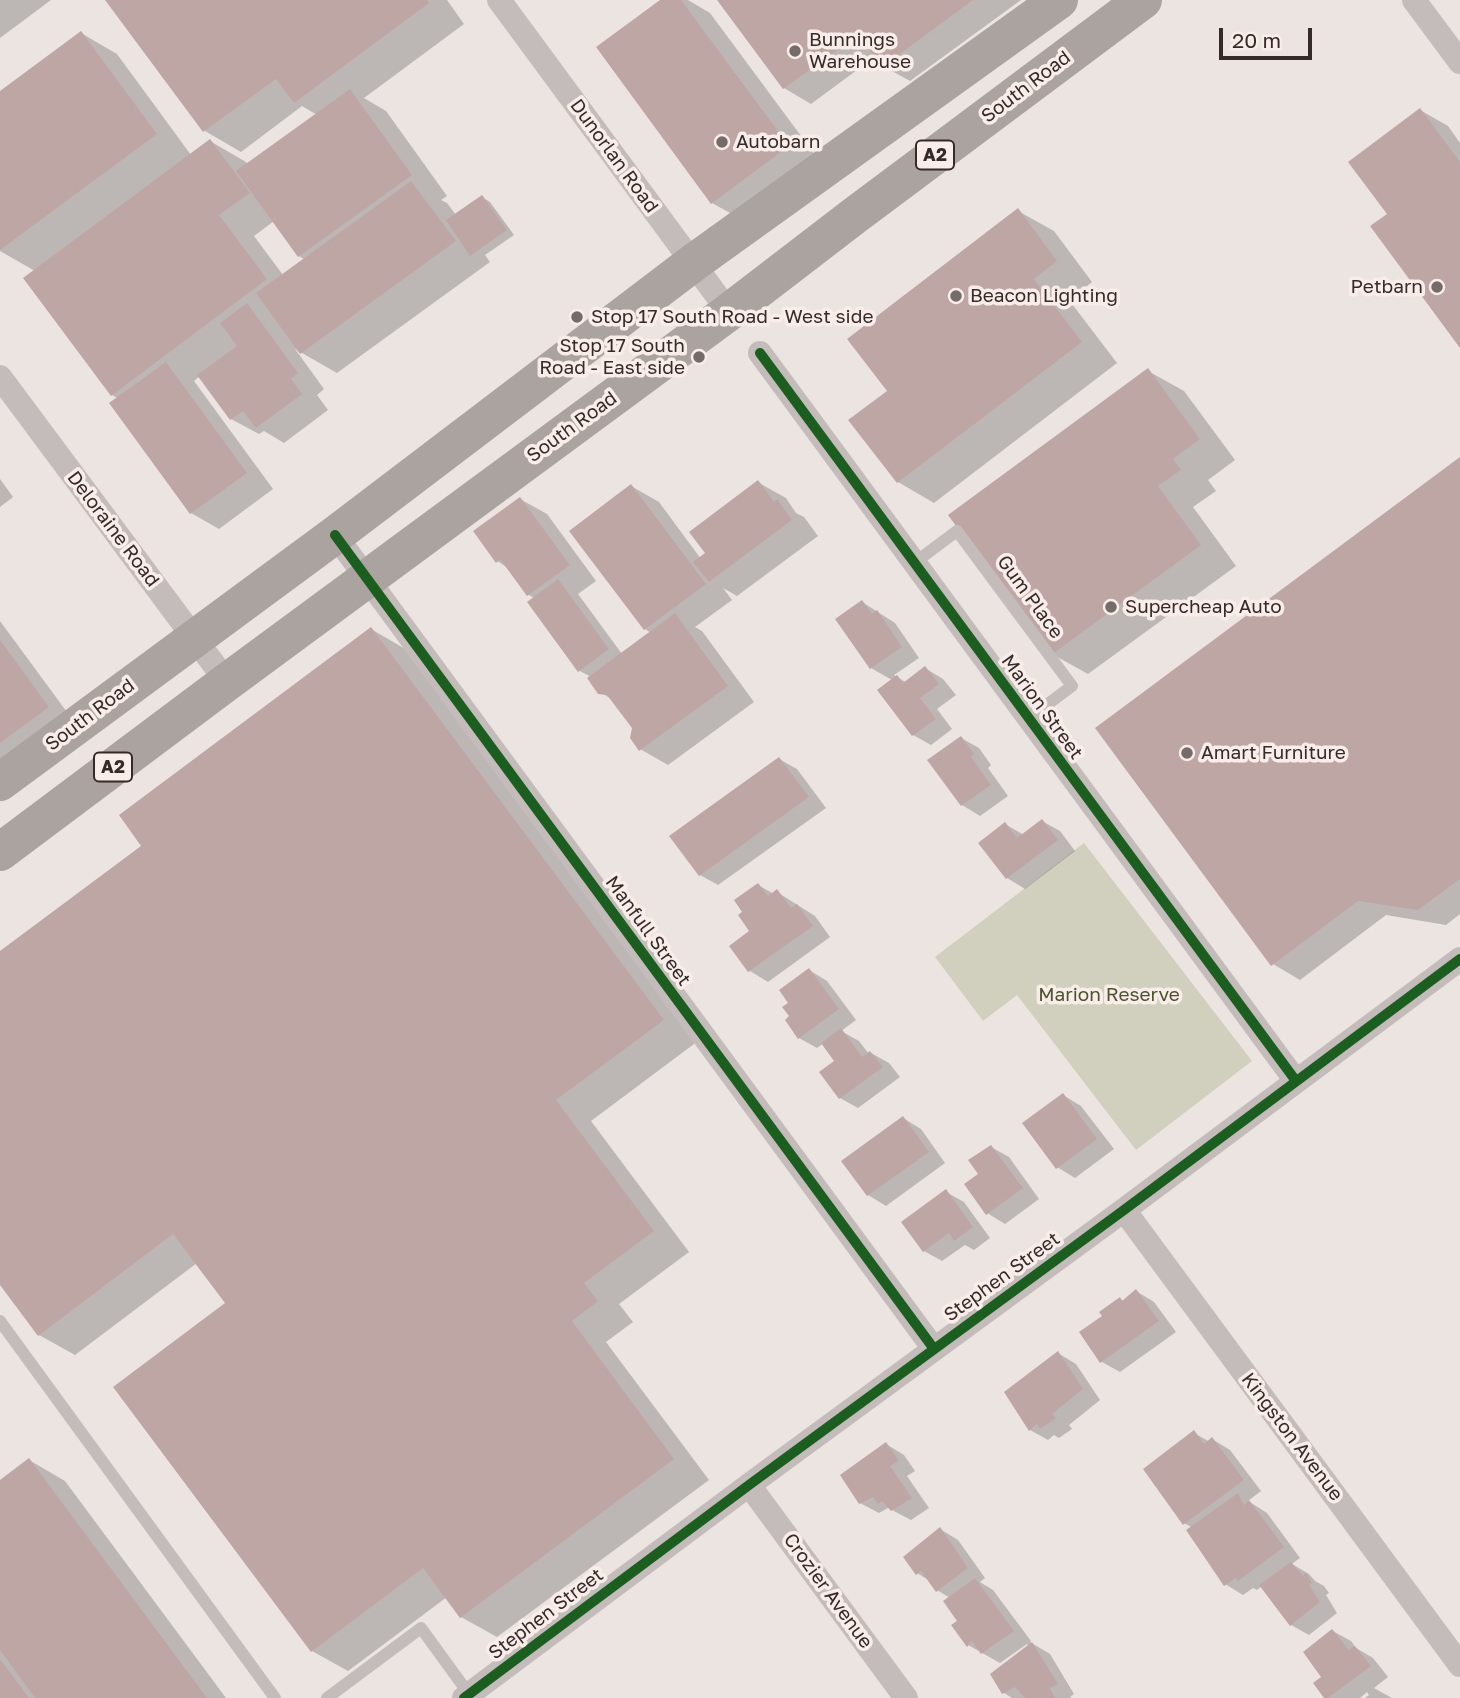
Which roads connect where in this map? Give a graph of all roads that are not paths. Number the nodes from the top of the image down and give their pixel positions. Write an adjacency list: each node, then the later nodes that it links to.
1 (499, 0): 6 (street, Dunorlan Road)
2 (1059, 0): 6 (highway, South Road)
3 (1143, 0): 7 (highway, South Road / A2)
4 (1414, 0): 5 (street)
5 (1460, 62)
6 (693, 263): 7 (street, Dunorlan Road); 10 (highway, South Road)
7 (729, 312): 12 (highway, South Road / A2)
8 (760, 353): 11 (street, Marion Street)
9 (0, 377): 13 (street, Deloraine Road)
10 (335, 535): 12 (street, Manfull Street); 13 (highway, South Road)
11 (914, 563): 15 (street, Marion Street); 15 (lane, Gum Place)
12 (367, 578): 14 (highway, South Road / A2); 22 (street, Manfull Street)
13 (194, 638): 14 (street, Deloraine Road); 16 (highway, South Road)
14 (226, 682): 17 (highway, South Road / A2)
15 (1029, 718): 19 (street, Marion Street)
16 (0, 782)
17 (0, 852)
18 (1460, 959): 19 (street, Stephen Street)
19 (1296, 1081): 20 (street, Stephen Street)
20 (1124, 1210): 22 (street, Stephen Street); 24 (street, Kingston Avenue)
21 (0, 1321): 26 (lane)
22 (934, 1349): 23 (street, Stephen Street)
23 (749, 1485): 25 (street, Stephen Street); 28 (street, Crozier Avenue)
24 (1460, 1665)
25 (466, 1696): 27 (lane)
26 (275, 1698)
27 (327, 1698)
28 (906, 1698)

